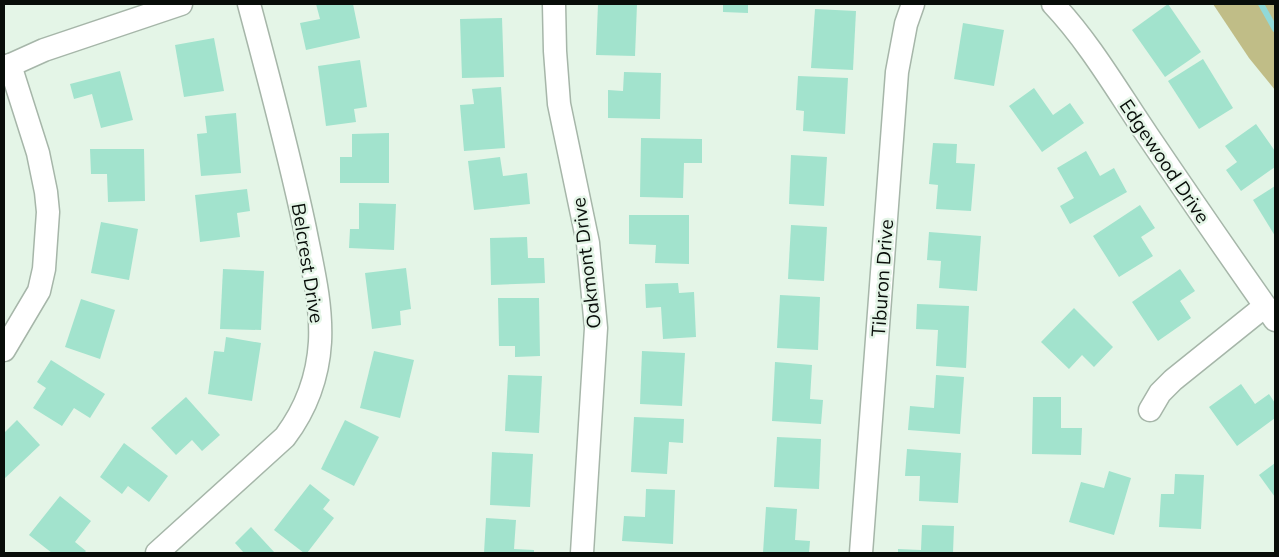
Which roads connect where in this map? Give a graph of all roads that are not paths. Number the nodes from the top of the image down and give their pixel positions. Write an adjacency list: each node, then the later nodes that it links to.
1 (180, 4): 6 (street)
2 (250, 4): 10 (street, Belcrest Drive)
3 (554, 4): 11 (street, Oakmont Drive)
4 (913, 4): 12 (street, Tiburon Drive)
5 (1053, 4): 7 (street, Edgewood Drive)
6 (7, 66): 8 (street)
7 (1270, 313): 9 (street)
8 (4, 350)
9 (1150, 410)
10 (157, 553)
11 (582, 553)
12 (861, 553)

